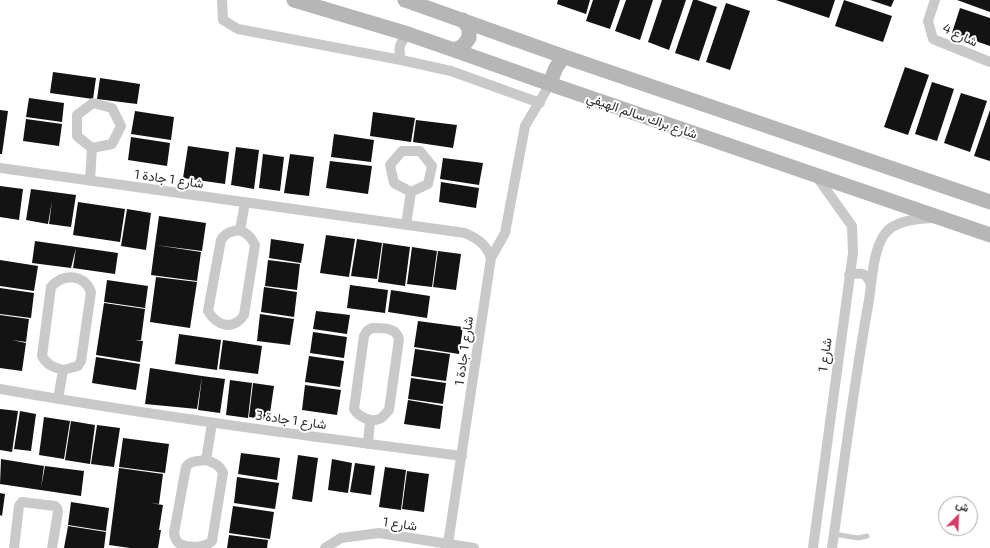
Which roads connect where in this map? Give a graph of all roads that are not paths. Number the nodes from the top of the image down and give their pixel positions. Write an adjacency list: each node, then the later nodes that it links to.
1 (222, 0): 9 (street)
2 (294, 0): 6 (main road, شارع براك سالم الهيفي)
3 (406, 0): 5 (main road)
4 (935, 0): 10 (street, شارع 4)
5 (463, 20): 7 (main road); 8 (main road)
6 (408, 34): 7 (main road, شارع براك سالم الهيفي); 9 (street)
7 (454, 50): 11 (main road, شارع براك سالم الهيفي)
8 (565, 57): 11 (main road); 18 (main road)
9 (401, 60): 12 (street)
10 (990, 62)
11 (550, 84): 12 (street); 15 (main road, شارع براك سالم الهيفي)
12 (540, 103): 24 (street)
13 (92, 148): 13 (street); 16 (street)
14 (0, 168): 16 (street, شارع 1 جادة 1)
15 (817, 177): 20 (main road, شارع براك سالم الهيفي); 25 (street, شارع 1)
16 (90, 180): 19 (street, شارع 1 جادة 1)
17 (411, 192): 17 (street); 21 (street)
18 (990, 202)
19 (244, 203): 21 (street, شارع 1 جادة 1); 22 (street)
20 (939, 218): 23 (main road, شارع براك سالم الهيفي); 26 (street)
21 (406, 225): 24 (street, شارع 1 جادة 1)
22 (240, 230): 22 (street)
23 (990, 235)
24 (491, 258): 33 (street, شارع 1 جادة 1)
25 (849, 275): 26 (street); 42 (street, شارع 1)
26 (872, 284): 35 (street)
27 (63, 370): 27 (street); 29 (street)
28 (0, 389): 29 (street, شارع 1 جادة 3)
29 (58, 400): 31 (street, شارع 1 جادة 3)
30 (370, 420): 30 (street); 32 (street)
31 (212, 423): 32 (street, شارع 1 جادة 3); 34 (street)
32 (368, 444): 33 (street, شارع 1 جادة 3)
33 (462, 456): 37 (street, شارع 1 جادة 1)
34 (206, 460): 34 (street)
35 (834, 534): 36 (lane); 43 (street)
36 (867, 536)
37 (448, 544): 40 (street, شارع 1); 41 (street, شارع 1)
38 (14, 548): 39 (street)
39 (52, 548)
40 (325, 548)
41 (474, 548)
42 (813, 548)
43 (832, 548)

